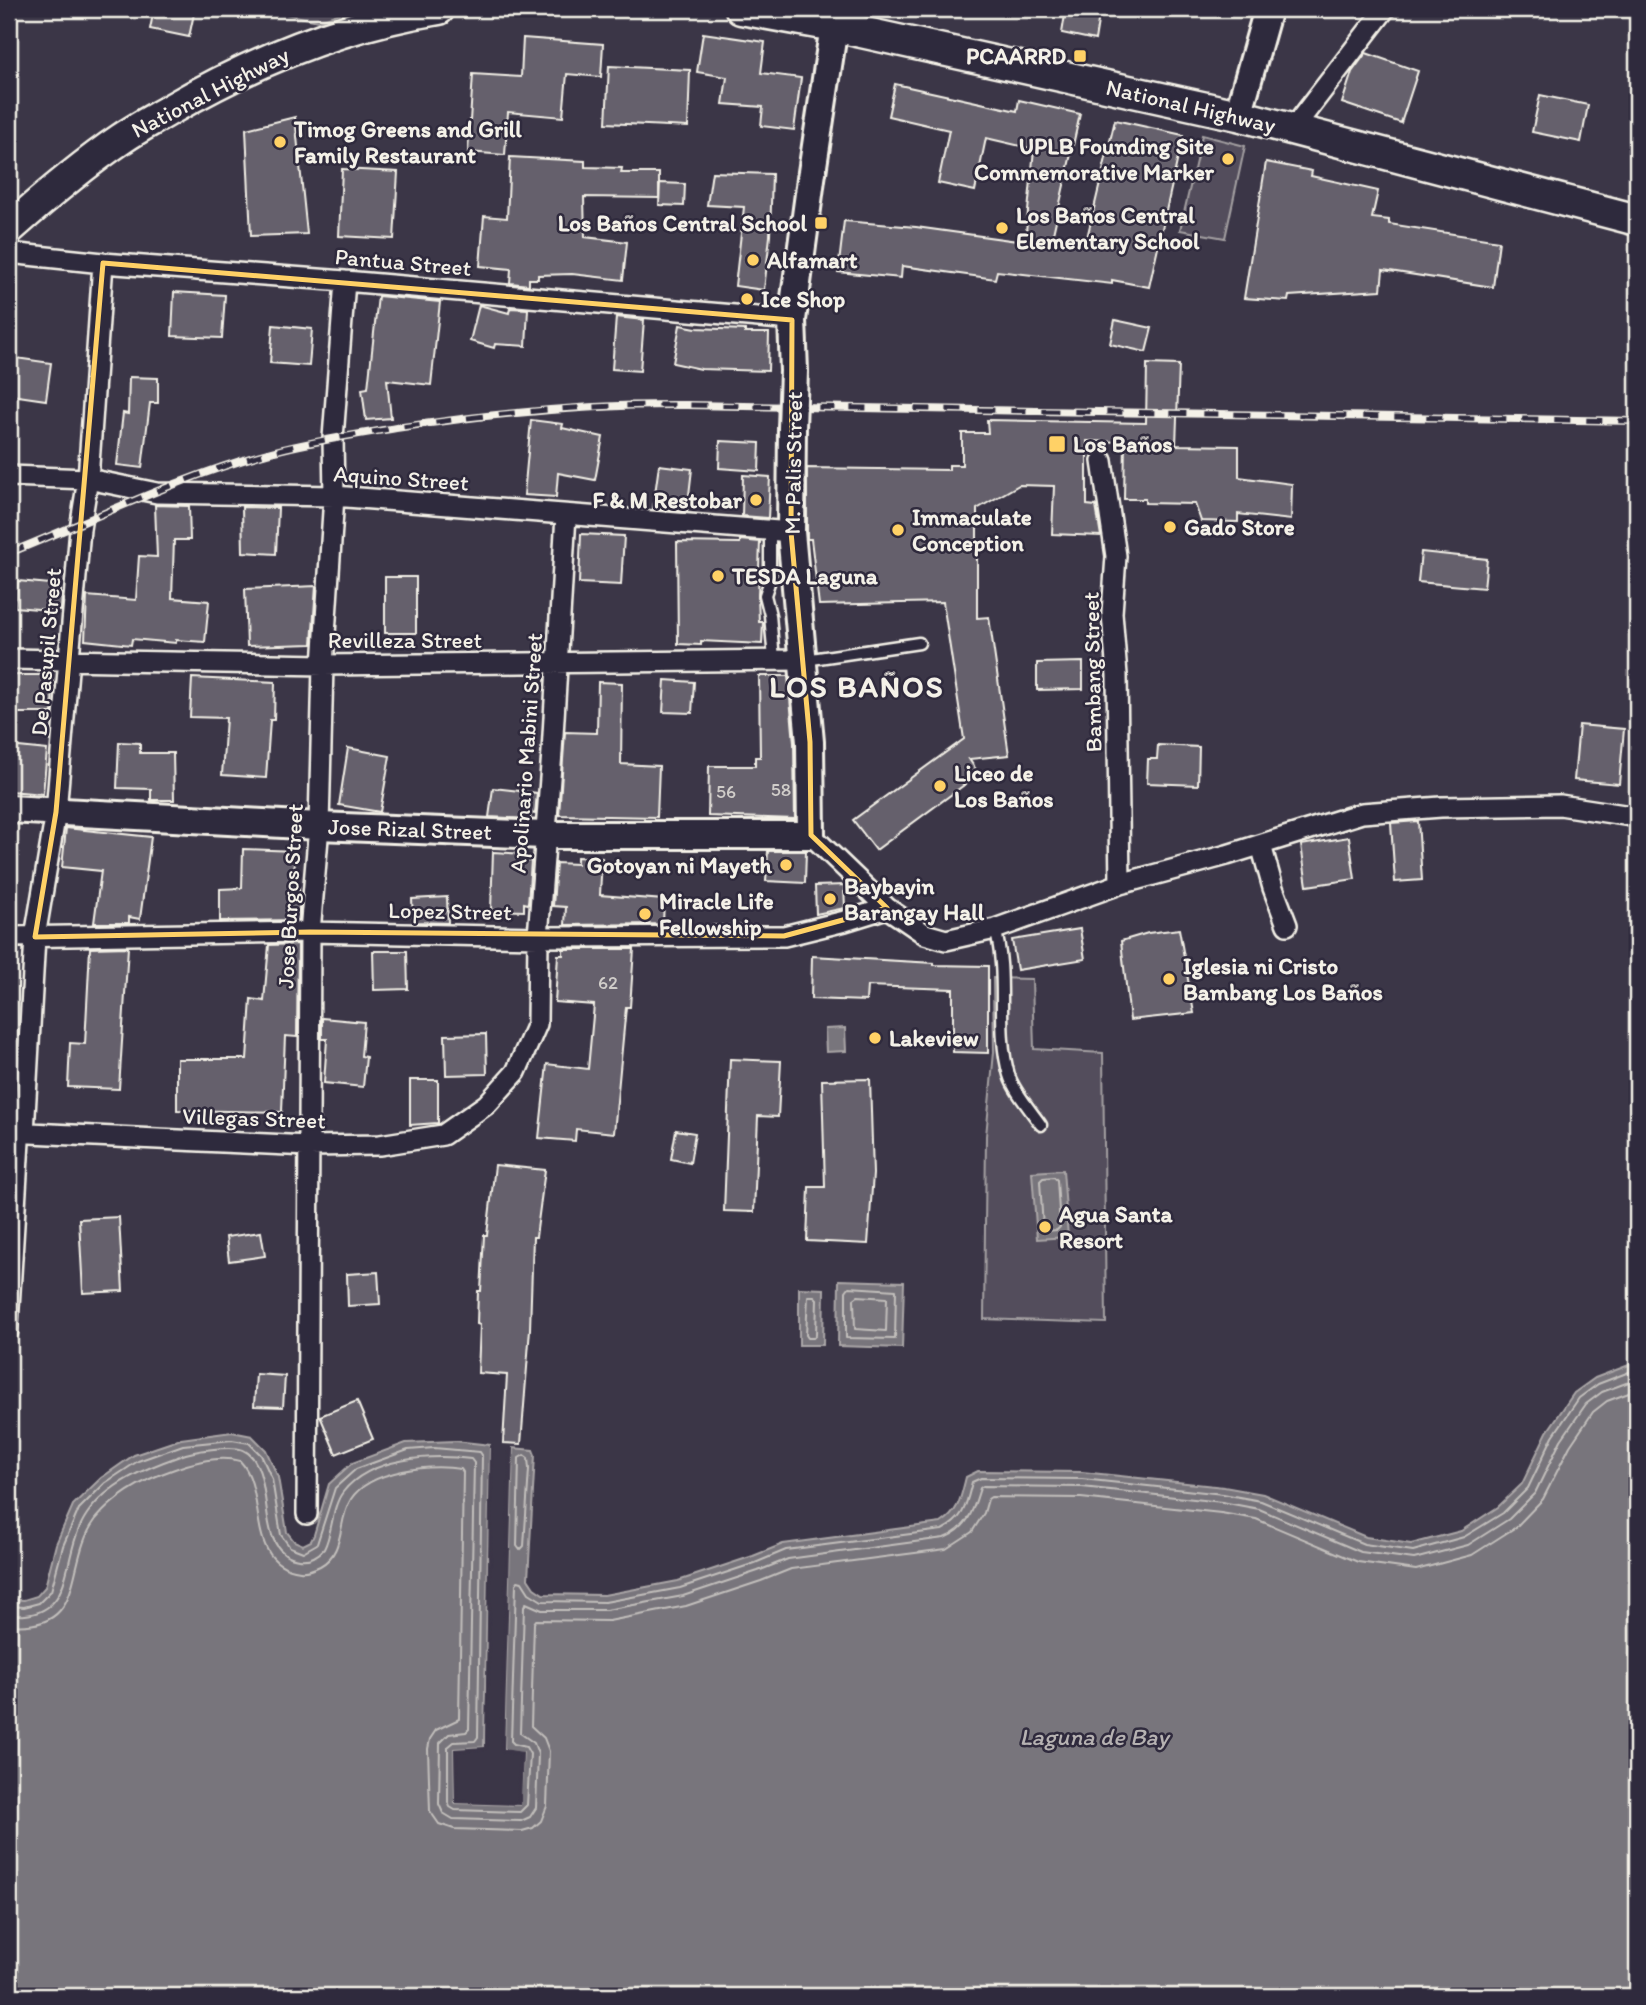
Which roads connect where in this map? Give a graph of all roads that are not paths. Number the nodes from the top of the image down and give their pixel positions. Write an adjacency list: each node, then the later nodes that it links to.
1 (439, 9): 9 (main road, National Highway)
2 (741, 9): 5 (main road, National Highway)
3 (1268, 9): 6 (main road)
4 (1385, 9): 7 (street)
5 (834, 26): 6 (main road, National Highway); 13 (main road, M. Palis Street)
6 (1238, 115): 7 (main road, National Highway)
7 (1292, 130): 8 (main road, National Highway)
8 (1637, 220)
9 (9, 229)
10 (9, 253): 11 (street, Pantua Street)
11 (103, 263): 12 (street, Pantua Street); 16 (street, De Pasupil Street)
12 (345, 281): 13 (street, Pantua Street); 17 (street, Jose Burgos Street)
13 (792, 320): 19 (main road, M. Palis Street, bridge)
14 (1102, 461): 34 (street, Bambang Street)
15 (9, 476): 16 (street, Aquino Street)
16 (88, 479): 17 (street, Aquino Street); 22 (street, De Pasupil Street)
17 (334, 496): 18 (street, Aquino Street); 26 (street, Jose Burgos Street)
18 (566, 515): 19 (street, Aquino Street); 25 (street, Apolinario Mabini Street)
19 (780, 532): 23 (lane); 24 (main road, M. Palis Street)
20 (919, 643): 24 (lane)
21 (9, 659): 22 (street, Revilleza Street)
22 (71, 659): 26 (street, Revilleza Street); 28 (street, De Pasupil Street)
23 (774, 659): 24 (street, Revilleza Street); 25 (street, Revilleza Street)
24 (801, 660): 32 (main road, M. Palis Street)
25 (556, 663): 26 (street, Revilleza Street); 31 (street, Apolinario Mabini Street)
26 (323, 665): 30 (street, Jose Burgos Street)
27 (9, 809): 28 (main road, Jose Rizal Street)
28 (56, 812): 30 (main road, Jose Rizal Street); 40 (street, De Pasupil Street)
29 (1637, 817): 33 (street)
30 (319, 826): 31 (main road, Jose Rizal Street); 38 (street, Jose Burgos Street)
31 (545, 835): 32 (main road, Jose Rizal Street); 41 (street, Apolinario Mabini Street)
32 (811, 835): 35 (street)
33 (1261, 845): 34 (street); 36 (street)
34 (1120, 884): 37 (street)
35 (887, 908): 37 (street); 41 (street, Lopez Street)
36 (1287, 925)
37 (995, 929): 43 (lane)
38 (310, 932): 40 (street, Lopez Street); 41 (street, Lopez Street); 45 (street, Jose Burgos Street)
39 (9, 937): 40 (street, Lopez Street)
40 (35, 937): 44 (street, De Pasupil Street)
41 (538, 937): 42 (street, Apolinario Mabini Street)
42 (487, 1104): 45 (street, Villegas Street)
43 (1041, 1125)
44 (16, 1133): 45 (street, Villegas Street); 46 (lane, De Pasupil Street)
45 (309, 1146): 47 (street, Jose Burgos Street)
46 (9, 1333)
47 (307, 1514)

